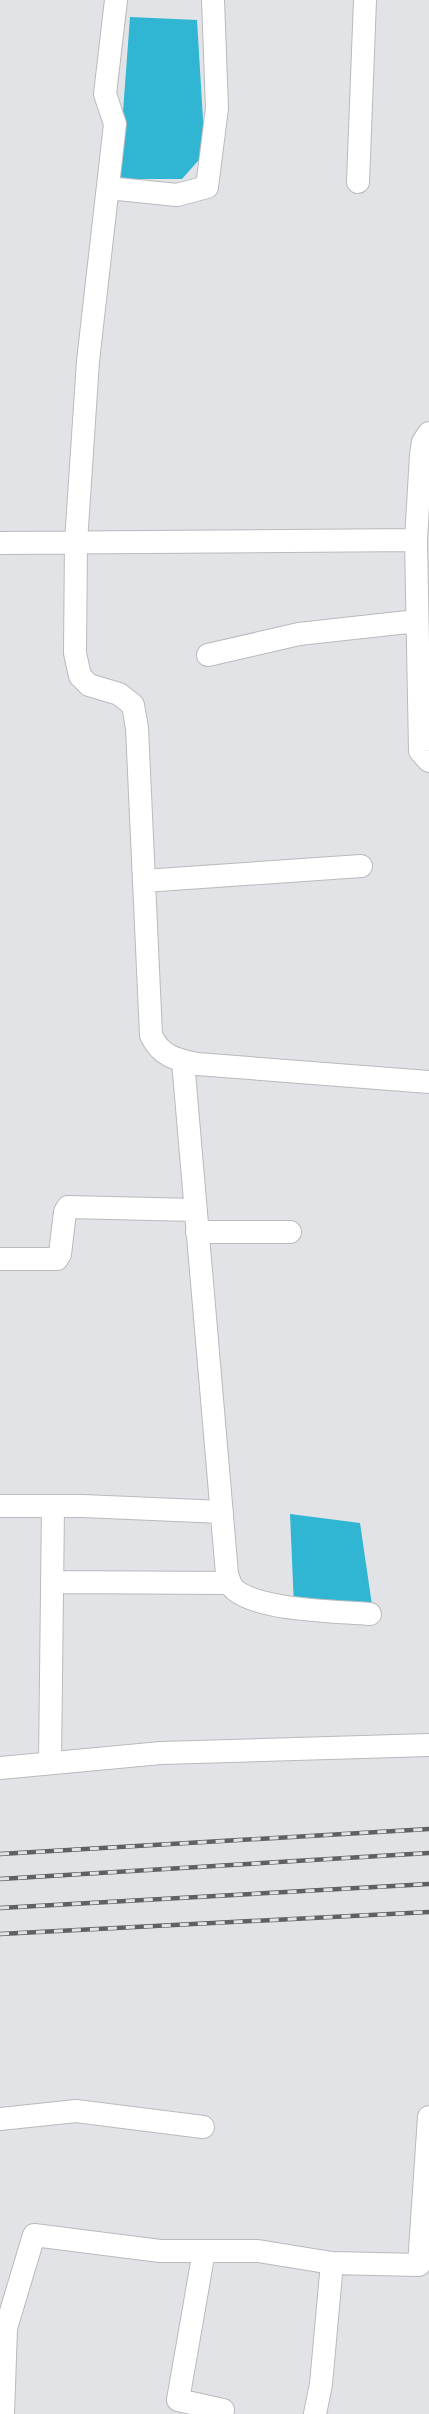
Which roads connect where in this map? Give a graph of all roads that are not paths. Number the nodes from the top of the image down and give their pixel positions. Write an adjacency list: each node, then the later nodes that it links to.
1 (116, 0): 5 (street)
2 (213, 0): 5 (street)
3 (364, 0): 4 (street)
4 (358, 182)
5 (108, 188): 8 (street)
6 (429, 433): 7 (street)
7 (416, 540): 8 (street); 10 (street)
8 (76, 542): 9 (street); 14 (street)
9 (0, 543)
10 (418, 621): 11 (street); 12 (street)
11 (208, 656)
12 (429, 762)
13 (361, 866): 14 (street)
14 (144, 881): 15 (street)
15 (184, 1061): 16 (street); 17 (street)
16 (429, 1082)
17 (196, 1210): 18 (street); 20 (street)
18 (197, 1232): 19 (street); 23 (street)
19 (290, 1232)
20 (0, 1259)
21 (0, 1506): 22 (street)
22 (53, 1506): 23 (street); 24 (street)
23 (222, 1512): 25 (street)
24 (52, 1582): 25 (street); 28 (street)
25 (230, 1583): 26 (street)
26 (370, 1614)
27 (429, 1745): 28 (street)
28 (50, 1763): 29 (street)
29 (0, 1768)
30 (429, 2117): 35 (street)
31 (0, 2119): 32 (street)
32 (203, 2127)
33 (204, 2251): 34 (street); 36 (street); 37 (street)
34 (332, 2263): 35 (street); 39 (street)
35 (424, 2266)
36 (3, 2326): 38 (street)
37 (223, 2410)
38 (3, 2414)
39 (315, 2414)

